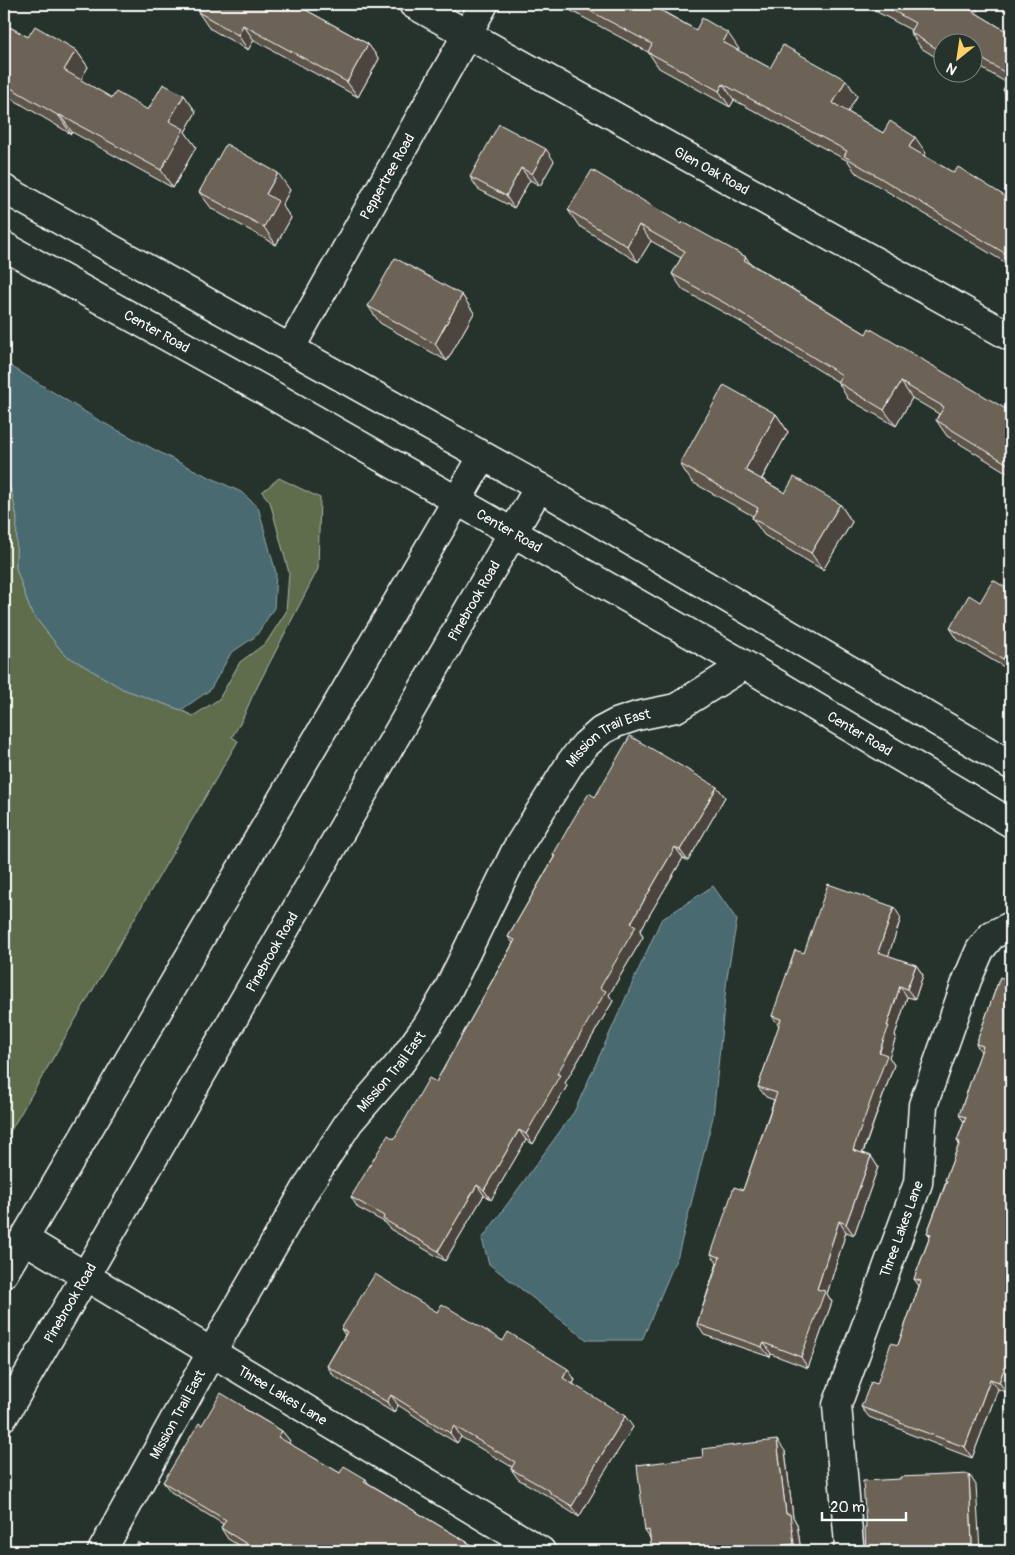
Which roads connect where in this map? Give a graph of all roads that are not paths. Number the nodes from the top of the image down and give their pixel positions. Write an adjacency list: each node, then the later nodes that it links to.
1 (413, 4): 3 (street, Glen Oak Road)
2 (484, 4): 3 (street, Peppertree Road)
3 (467, 34): 6 (street, Glen Oak Road); 7 (street, Peppertree Road)
4 (4, 189): 7 (street)
5 (4, 246): 10 (street, Center Road)
6 (1011, 337)
7 (290, 349): 8 (street)
8 (483, 456): 9 (street); 10 (street)
9 (539, 487): 11 (street, Pinebrook Road); 13 (street)
10 (457, 501): 11 (street, Center Road); 16 (street)
11 (512, 533): 12 (street, Center Road); 18 (street, Pinebrook Road)
12 (745, 665): 14 (street, Center Road); 19 (street, Mission Trail East)
13 (1011, 765)
14 (1011, 823)
15 (1011, 926): 23 (street, Three Lakes Lane)
16 (24, 1238): 17 (street); 18 (street, Three Lakes Lane)
17 (4, 1273)
18 (86, 1275): 19 (street, Three Lakes Lane); 20 (street, Pinebrook Road)
19 (211, 1352): 21 (street, Mission Trail East); 22 (street, Three Lakes Lane)
20 (4, 1416)
21 (102, 1551)
22 (541, 1551)
23 (848, 1551)

